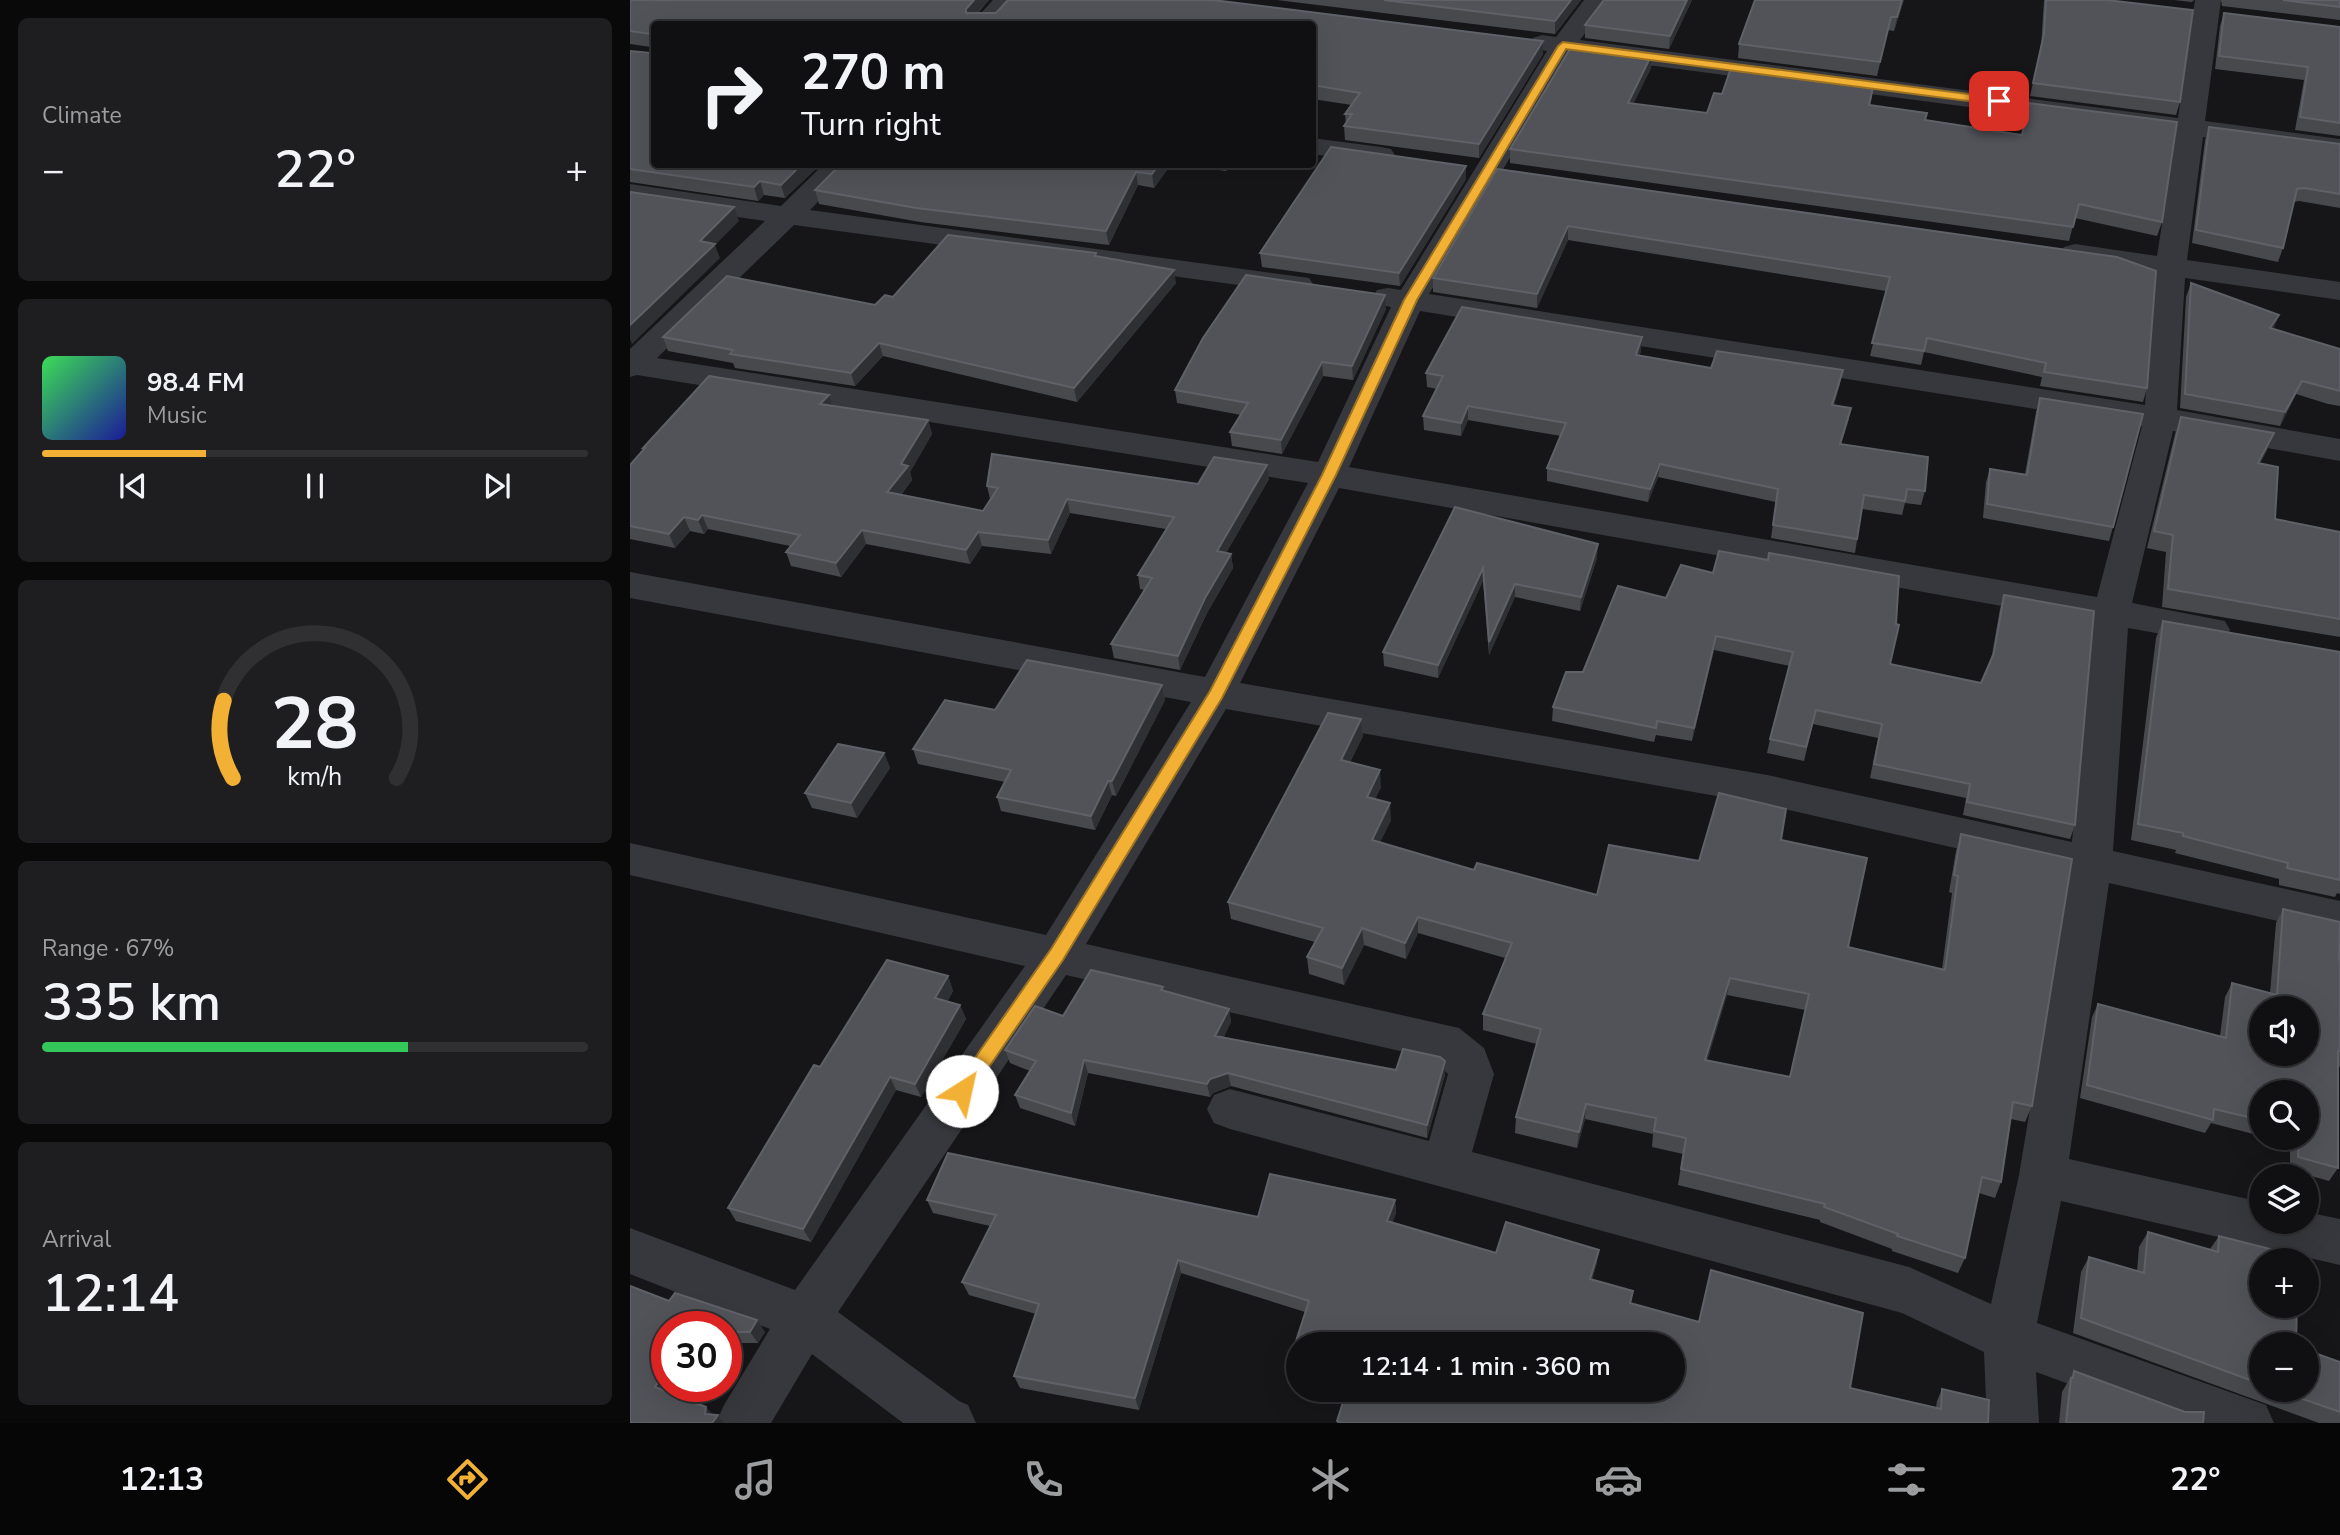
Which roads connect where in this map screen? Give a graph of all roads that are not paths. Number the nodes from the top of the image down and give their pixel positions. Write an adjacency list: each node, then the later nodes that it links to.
1 (1007, 0): 4 (street)
2 (1597, 0): 6 (street)
3 (2206, 11): 7 (street)
4 (985, 21)
5 (1522, 41): 6 (street)
6 (1563, 46): 7 (street); 17 (street)
7 (2190, 125): 9 (street); 15 (street)
8 (1316, 147): 10 (street)
9 (2340, 147)
10 (1408, 159)
11 (837, 168): 13 (street)
12 (630, 193): 13 (street)
13 (788, 217): 17 (street); 18 (street)
14 (2049, 249): 15 (street)
15 (2171, 267): 16 (street); 19 (street)
16 (2340, 291)
17 (1410, 300): 19 (street); 21 (street)
18 (631, 365): 21 (street)
19 (2160, 418): 20 (street); 23 (street)
20 (2340, 450)
21 (1329, 475): 23 (street); 25 (street)
22 (630, 585): 25 (street)
23 (2111, 612): 24 (street); 27 (street)
24 (2246, 636)
25 (1216, 694): 27 (street); 29 (street)
26 (630, 859): 29 (street)
27 (2091, 863): 28 (street); 32 (street)
28 (2340, 918)
29 (1057, 954): 31 (street); 35 (street)
30 (1230, 1109): 31 (street)
31 (1446, 1166): 36 (street)
32 (2043, 1175): 33 (street); 36 (street)
33 (2340, 1242)
34 (630, 1251): 35 (street)
35 (805, 1318): 37 (street); 38 (street)
36 (2009, 1338): 39 (street); 40 (street)
37 (742, 1423)
38 (950, 1423)
39 (2013, 1423)
40 (2248, 1423)

